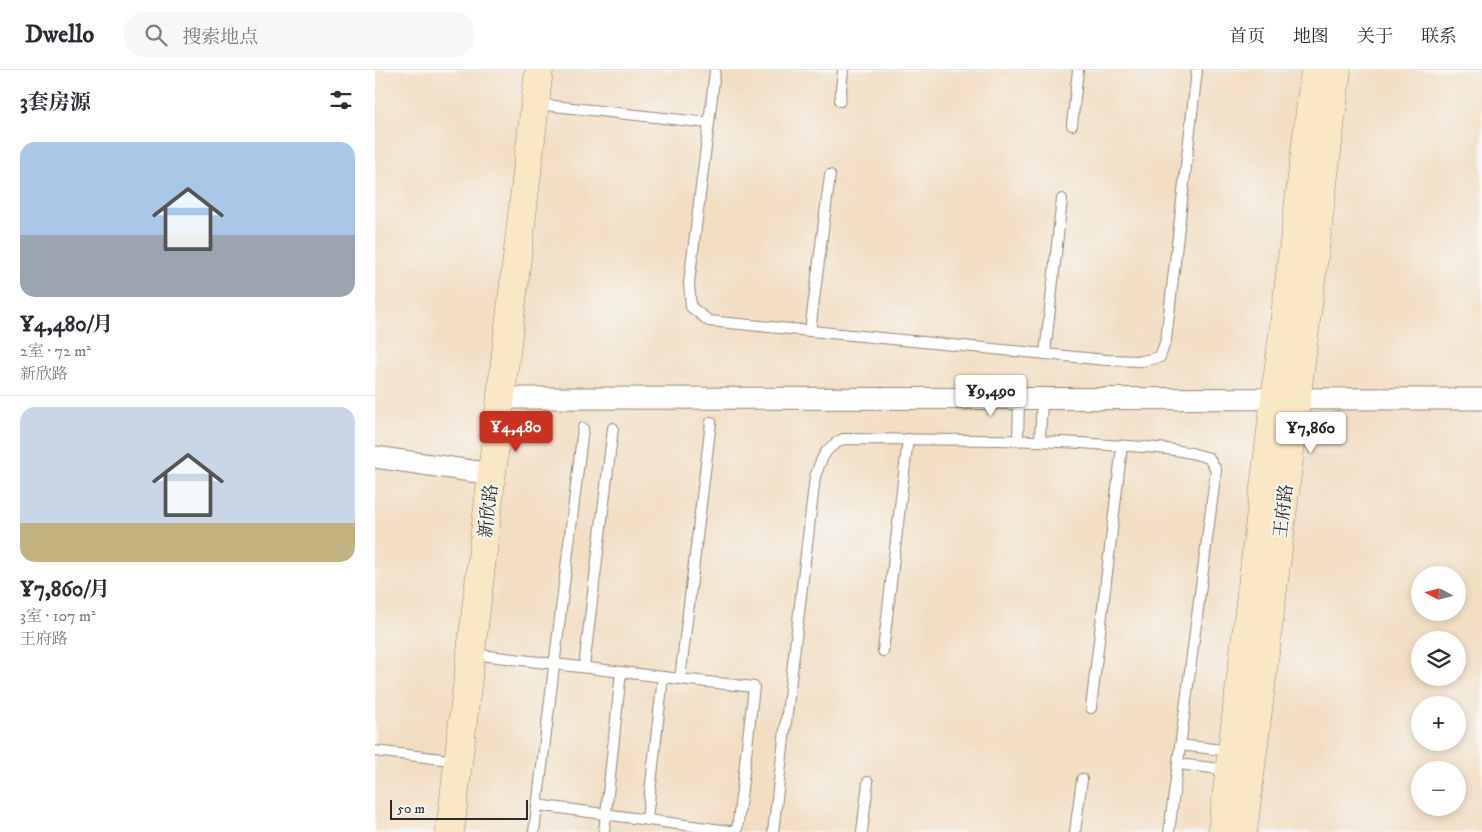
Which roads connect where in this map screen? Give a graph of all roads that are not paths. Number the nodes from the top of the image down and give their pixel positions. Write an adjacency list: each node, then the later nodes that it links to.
1 (539, 70): 9 (street, 新欣路)
2 (715, 70): 10 (lane)
3 (843, 70): 8 (lane)
4 (1078, 70): 11 (lane)
5 (1197, 70): 15 (lane)
6 (1315, 70): 19 (street, 王府路)
7 (1337, 70): 19 (street, 王府路)
8 (840, 101)
9 (535, 104): 10 (lane); 16 (street, 新欣路)
10 (709, 123): 14 (lane)
11 (1072, 125)
12 (830, 175): 14 (lane)
13 (1062, 198): 15 (lane)
14 (810, 331): 15 (lane)
15 (1045, 354)
16 (501, 398): 17 (street); 29 (street, 新欣路)
17 (1019, 398): 18 (street); 25 (lane)
18 (1041, 398): 19 (street); 26 (lane)
19 (1286, 399): 20 (street); 41 (street, 王府路)
20 (1482, 399)
21 (711, 422): 36 (lane)
22 (583, 428): 32 (lane)
23 (613, 428): 33 (lane)
24 (908, 439): 25 (lane); 30 (lane); 53 (lane)
25 (1018, 440): 26 (lane)
26 (1040, 441): 27 (lane)
27 (1122, 446): 37 (lane); 38 (lane)
28 (375, 457): 29 (street)
29 (492, 474): 31 (street, 新欣路)
30 (883, 651)
31 (471, 654): 32 (lane); 40 (street, 新欣路)
32 (554, 664): 33 (lane); 45 (lane)
33 (584, 668): 34 (lane)
34 (621, 672): 35 (lane); 46 (lane)
35 (663, 677): 36 (lane); 47 (lane)
36 (680, 680): 52 (lane)
37 (1091, 708)
38 (1180, 745): 41 (lane); 42 (lane)
39 (375, 751): 40 (lane)
40 (459, 761): 49 (street, 新欣路)
41 (1241, 762): 42 (lane); 57 (street, 王府路); 58 (street, 王府路)
42 (1178, 764): 56 (lane)
43 (1082, 779): 55 (lane)
44 (868, 782): 54 (lane)
45 (537, 806): 46 (lane); 50 (lane)
46 (606, 814): 47 (lane); 51 (lane)
47 (647, 820): 48 (lane)
48 (673, 828): 52 (lane)
49 (450, 832)
50 (534, 832)
51 (604, 832)
52 (737, 832)
53 (773, 832)
54 (862, 832)
55 (1075, 832)
56 (1169, 832)
57 (1222, 832)
58 (1243, 832)

